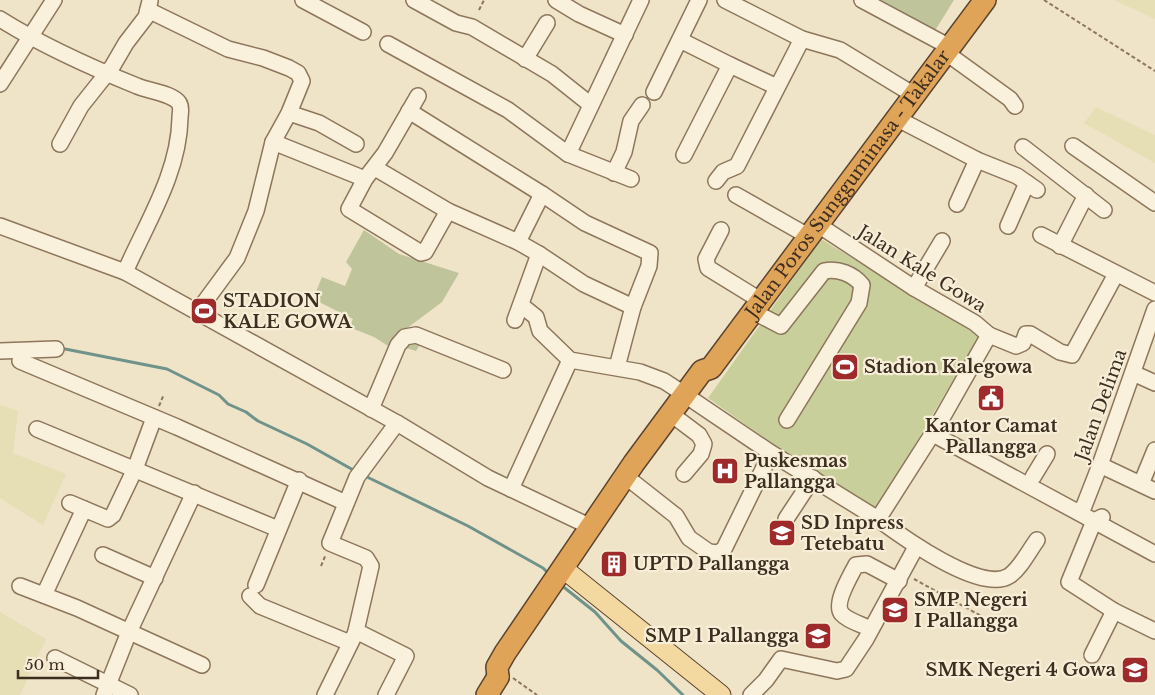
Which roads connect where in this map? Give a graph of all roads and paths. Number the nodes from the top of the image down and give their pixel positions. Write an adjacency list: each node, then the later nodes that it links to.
1 (54, 0): 20 (street)
2 (303, 0): 18 (street)
3 (414, 0): 12 (street)
4 (484, 0): 15 (path)
5 (556, 0): 14 (street)
6 (641, 0): 19 (street)
7 (699, 0): 22 (street)
8 (724, 0): 21 (street)
9 (862, 0): 24 (street)
10 (985, 0): 24 (highway, Jalan Poros Sungguminasa - Takalar)
11 (1044, 0): 27 (path)
12 (432, 4): 25 (street)
13 (149, 5): 28 (street); 38 (street)
14 (582, 7): 19 (street)
15 (479, 10)
16 (0, 19): 20 (street)
17 (547, 22): 25 (street)
18 (363, 32)
19 (625, 35): 34 (street)
20 (30, 38): 28 (street); 29 (street)
21 (802, 38): 30 (street); 32 (street)
22 (680, 40): 26 (street); 31 (street)
23 (388, 44): 45 (street)
24 (947, 49): 32 (highway, Jalan Poros Sungguminasa - Takalar); 36 (street)
25 (525, 59): 34 (street)
26 (730, 65): 30 (street); 46 (street)
27 (1155, 71)
28 (107, 73): 41 (street); 68 (street)
29 (0, 84)
30 (777, 87): 51 (street)
31 (654, 92)
32 (914, 95): 39 (highway, Jalan Poros Sungguminasa - Takalar)
33 (418, 96): 37 (street)
34 (591, 105): 45 (street)
35 (642, 105): 48 (street)
36 (1015, 106)
37 (409, 111): 49 (street); 52 (street)
38 (289, 113): 40 (street); 42 (street)
39 (896, 118): 47 (street); 62 (highway, Jalan Poros Sungguminasa - Takalar)
40 (273, 142): 49 (street); 76 (street)
41 (60, 144)
42 (356, 144)
43 (1073, 146): 56 (street)
44 (1023, 147): 54 (street)
45 (568, 154): 48 (street)
46 (684, 156)
47 (977, 160): 55 (street); 60 (street)
48 (614, 172): 50 (street)
49 (370, 174): 58 (street); 58 (street)
50 (631, 179)
51 (716, 181)
52 (542, 194): 65 (street); 74 (street)
53 (736, 195): 62 (street, Jalan Kale Gowa)
54 (1086, 195): 57 (street); 66 (street)
55 (957, 204)
56 (1155, 204)
57 (1104, 210)
58 (448, 211): 65 (street)
59 (0, 226): 68 (street)
60 (1008, 226)
61 (720, 230): 73 (street)
62 (813, 230): 70 (street, Jalan Kale Gowa); 73 (highway, Jalan Poros Sungguminasa - Takalar)
63 (1041, 236): 66 (street)
64 (942, 241): 70 (street)
65 (518, 242): 67 (street)
66 (1060, 246): 69 (street)
67 (540, 254): 72 (street); 74 (street)
68 (125, 272): 76 (street)
69 (1116, 274): 71 (street); 78 (street)
70 (914, 288): 78 (street, Jalan Kale Gowa)
71 (1155, 293)
72 (521, 305): 77 (street); 81 (street)
73 (756, 306): 87 (highway, Jalan Poros Sungguminasa - Takalar); 91 (street)
74 (633, 307): 83 (street)
75 (1155, 309): 85 (street, Jalan Delima)
76 (198, 311): 88 (street)
77 (515, 320)
78 (989, 335): 94 (street, Jalan Kale Gowa)
79 (56, 350): 80 (street)
80 (0, 351)
81 (570, 360): 83 (street); 107 (street)
82 (20, 361): 89 (street)
83 (617, 367): 87 (street)
84 (503, 370): 88 (street)
85 (1133, 373): 86 (street); 99 (street, Jalan Delima)
86 (1155, 383)
87 (689, 397): 90 (highway, Jalan Poros Sungguminasa - Takalar); 97 (street); 115 (highway, Jalan Poros Sungguminasa - Takalar)
88 (371, 409): 92 (street)
89 (154, 418): 100 (street); 104 (street)
90 (679, 420): 101 (street); 105 (highway, Jalan Poros Sungguminasa - Takalar)
91 (788, 420)
92 (397, 423): 107 (street); 110 (street)
93 (37, 429): 100 (street)
94 (935, 429): 96 (street); 112 (street, Jalan Kale Gowa)
95 (1155, 450): 106 (street)
96 (978, 452): 102 (street); 111 (street)
97 (772, 453): 103 (street); 105 (street)
98 (1047, 454): 102 (street)
99 (1100, 465): 106 (street); 111 (street, Jalan Delima)
100 (135, 469): 109 (street); 126 (street)
101 (684, 474)
102 (1033, 477): 111 (street)
103 (813, 478): 112 (street); 114 (street)
104 (299, 480): 110 (street); 116 (street)
105 (634, 483): 124 (highway, Jalan Poros Sungguminasa - Takalar)
106 (1141, 484): 108 (street)
107 (511, 489): 115 (street)
108 (1155, 491)
109 (194, 494): 116 (street); 123 (street)
110 (346, 503): 132 (street)
111 (1082, 509): 113 (street)
112 (878, 519): 119 (street)
113 (1098, 519): 118 (street); 120 (street); 127 (street)
114 (786, 520)
115 (591, 527): 124 (highway, Jalan Poros Sungguminasa - Takalar)
116 (278, 529): 132 (street)
117 (1037, 540): 119 (street)
118 (1155, 545)
119 (916, 547): 122 (street)
120 (1155, 554)
121 (103, 555): 123 (street)
122 (901, 577): 128 (path); 129 (street); 129 (street)
123 (155, 578): 131 (street)
124 (560, 580): 136 (highway); 143 (main road)
125 (20, 586): 126 (street)
126 (44, 595): 131 (street)
127 (1114, 611): 130 (street); 133 (street)
128 (983, 617)
129 (871, 628): 144 (street)
130 (1155, 631)
131 (129, 632): 135 (street); 137 (street)
132 (353, 637): 139 (street); 140 (street)
133 (1092, 655)
134 (55, 658): 137 (street)
135 (202, 665)
136 (503, 676): 141 (highway); 142 (path)
137 (106, 689): 138 (street)
138 (130, 695)
139 (325, 695)
140 (386, 695)
141 (487, 695)
142 (537, 695)
143 (721, 695)
144 (751, 695)

